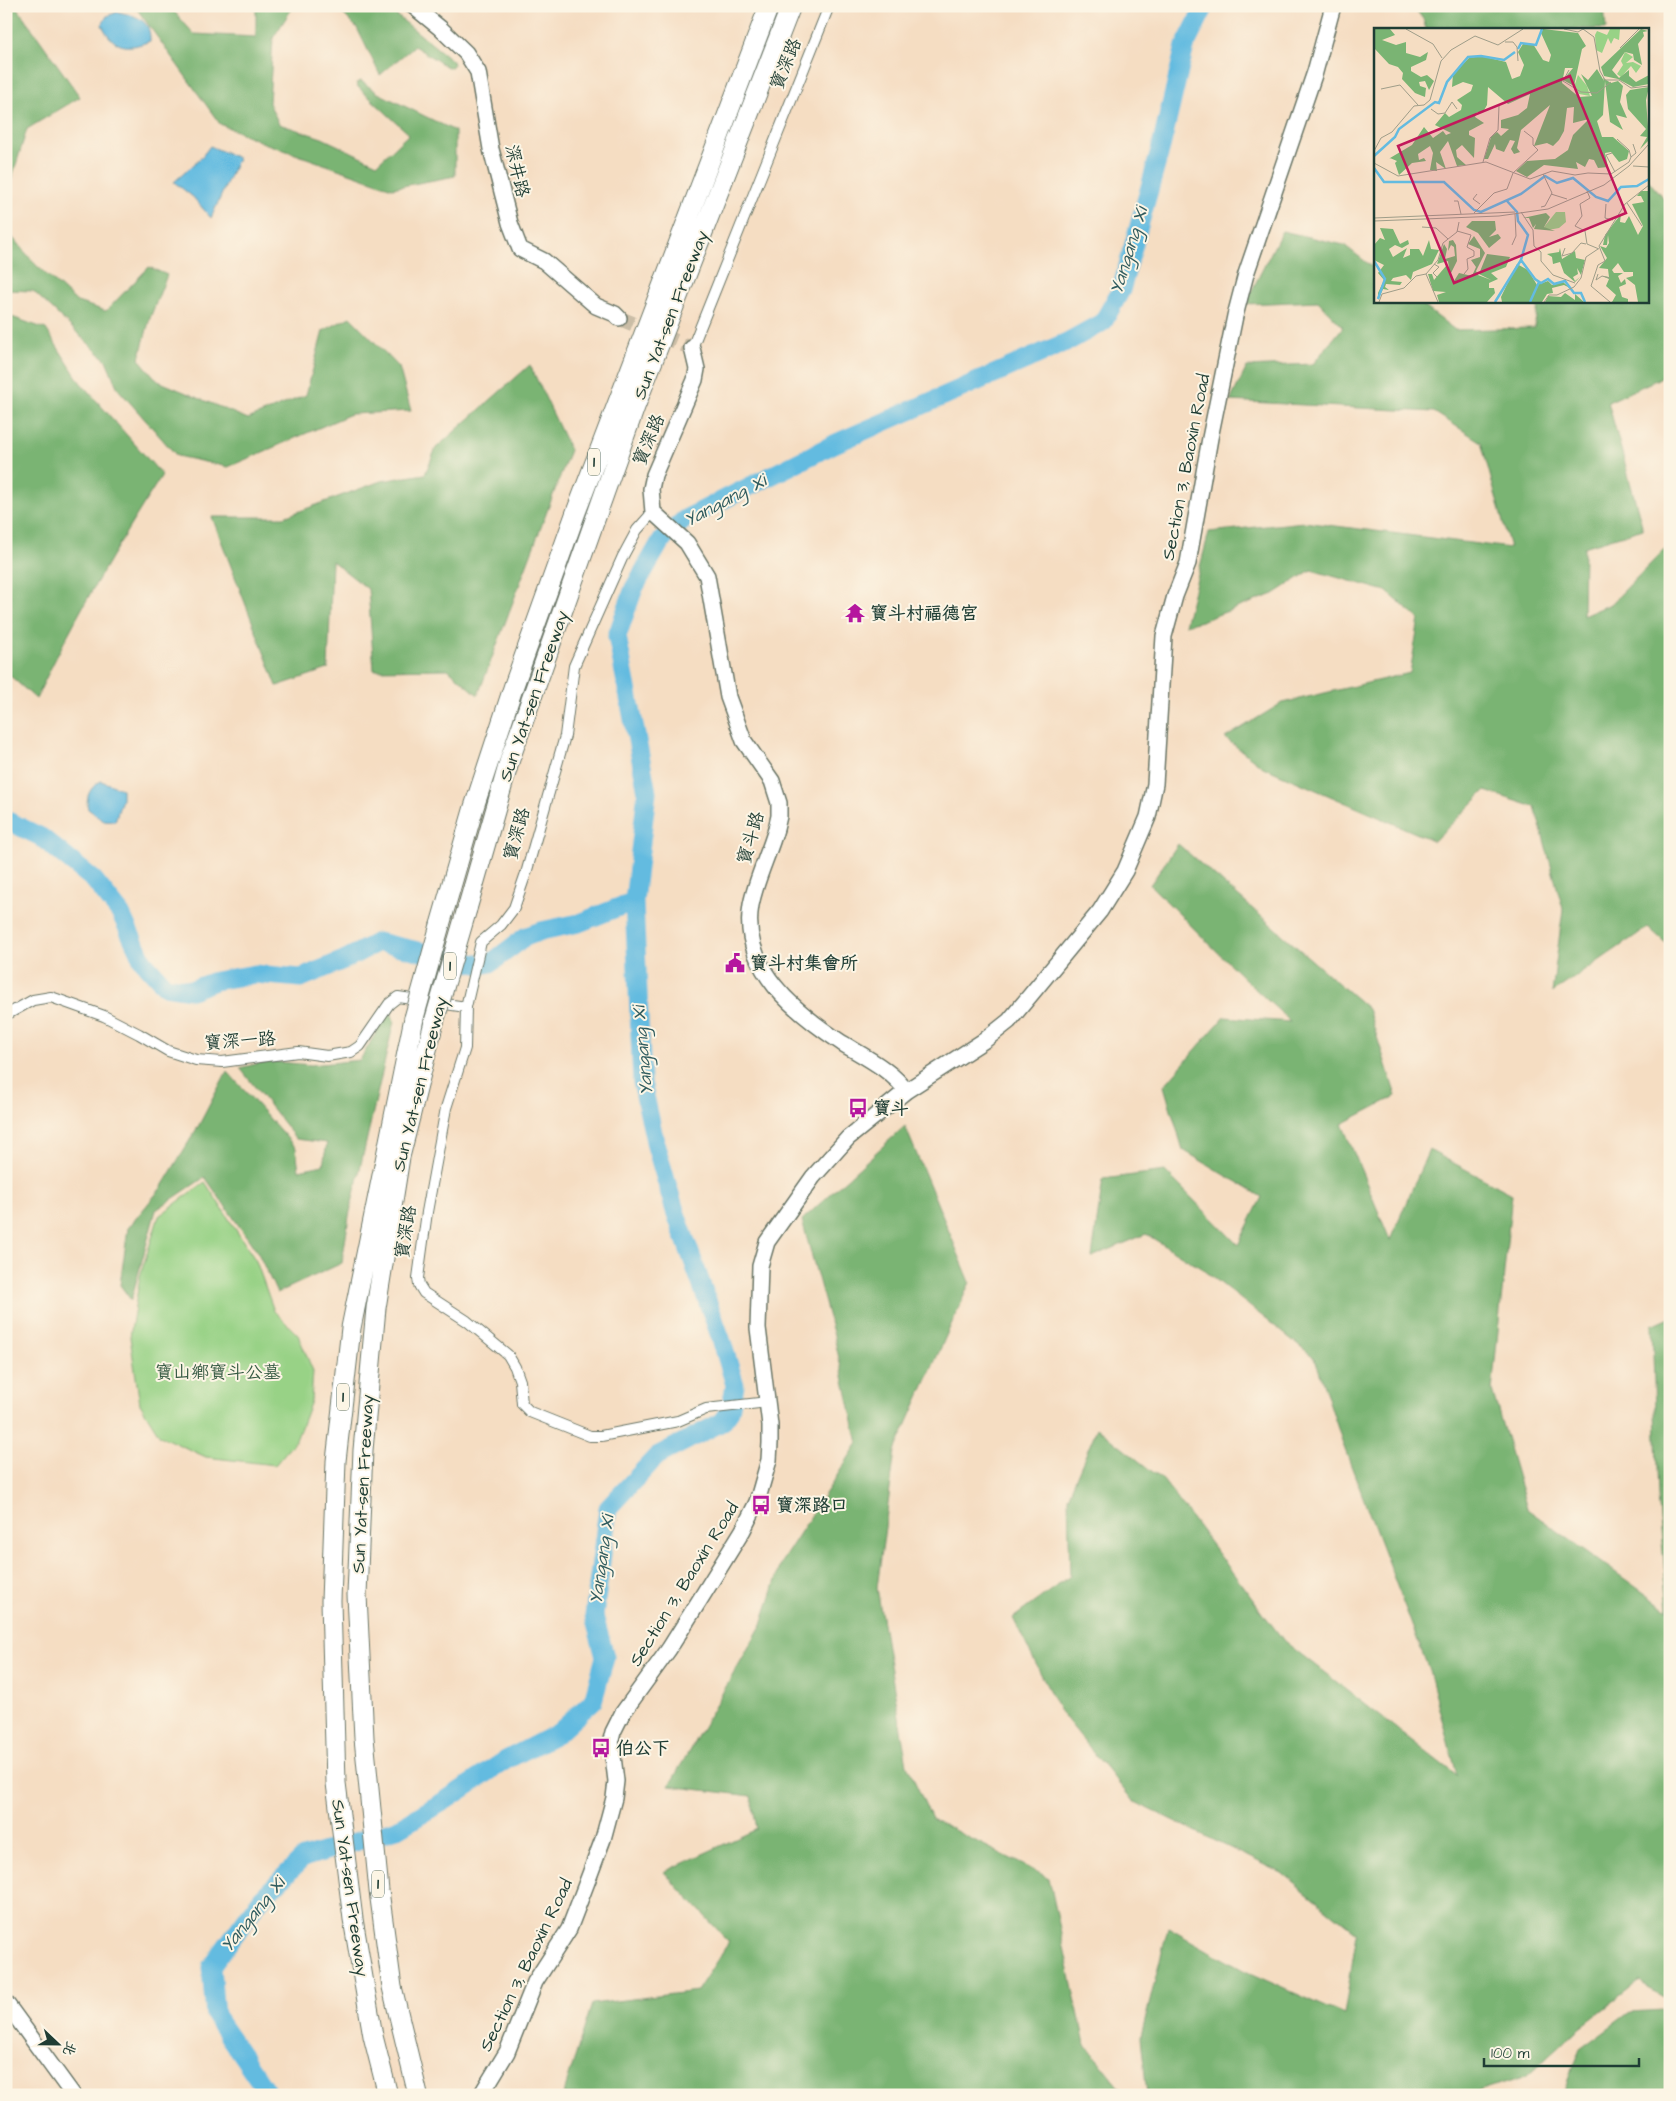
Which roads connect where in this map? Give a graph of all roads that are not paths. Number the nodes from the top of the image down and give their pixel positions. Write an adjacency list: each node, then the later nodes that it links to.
1 (413, 6): 6 (street, 深井路)
2 (769, 6): 15 (highway, Sun Yat-sen Freeway / 1, bridge)
3 (791, 6): 16 (highway, Sun Yat-sen Freeway / 1, bridge)
4 (829, 6): 7 (street, 寶深路)
5 (1333, 6): 11 (street, Section 3, Baoxin Road)
6 (619, 318)
7 (692, 348): 8 (street, 寶深路)
8 (653, 512): 9 (street, 寶深路); 11 (street, 寶斗路)
9 (466, 1007): 10 (street, 寶深一路); 12 (street, 寶深路)
10 (6, 1015)
11 (906, 1091): 12 (street, Section 3, Baoxin Road)
12 (768, 1402): 17 (street, Section 3, Baoxin Road)
13 (6, 2003): 14 (street)
14 (73, 2095)
15 (388, 2095)
16 (418, 2095)
17 (481, 2095)

